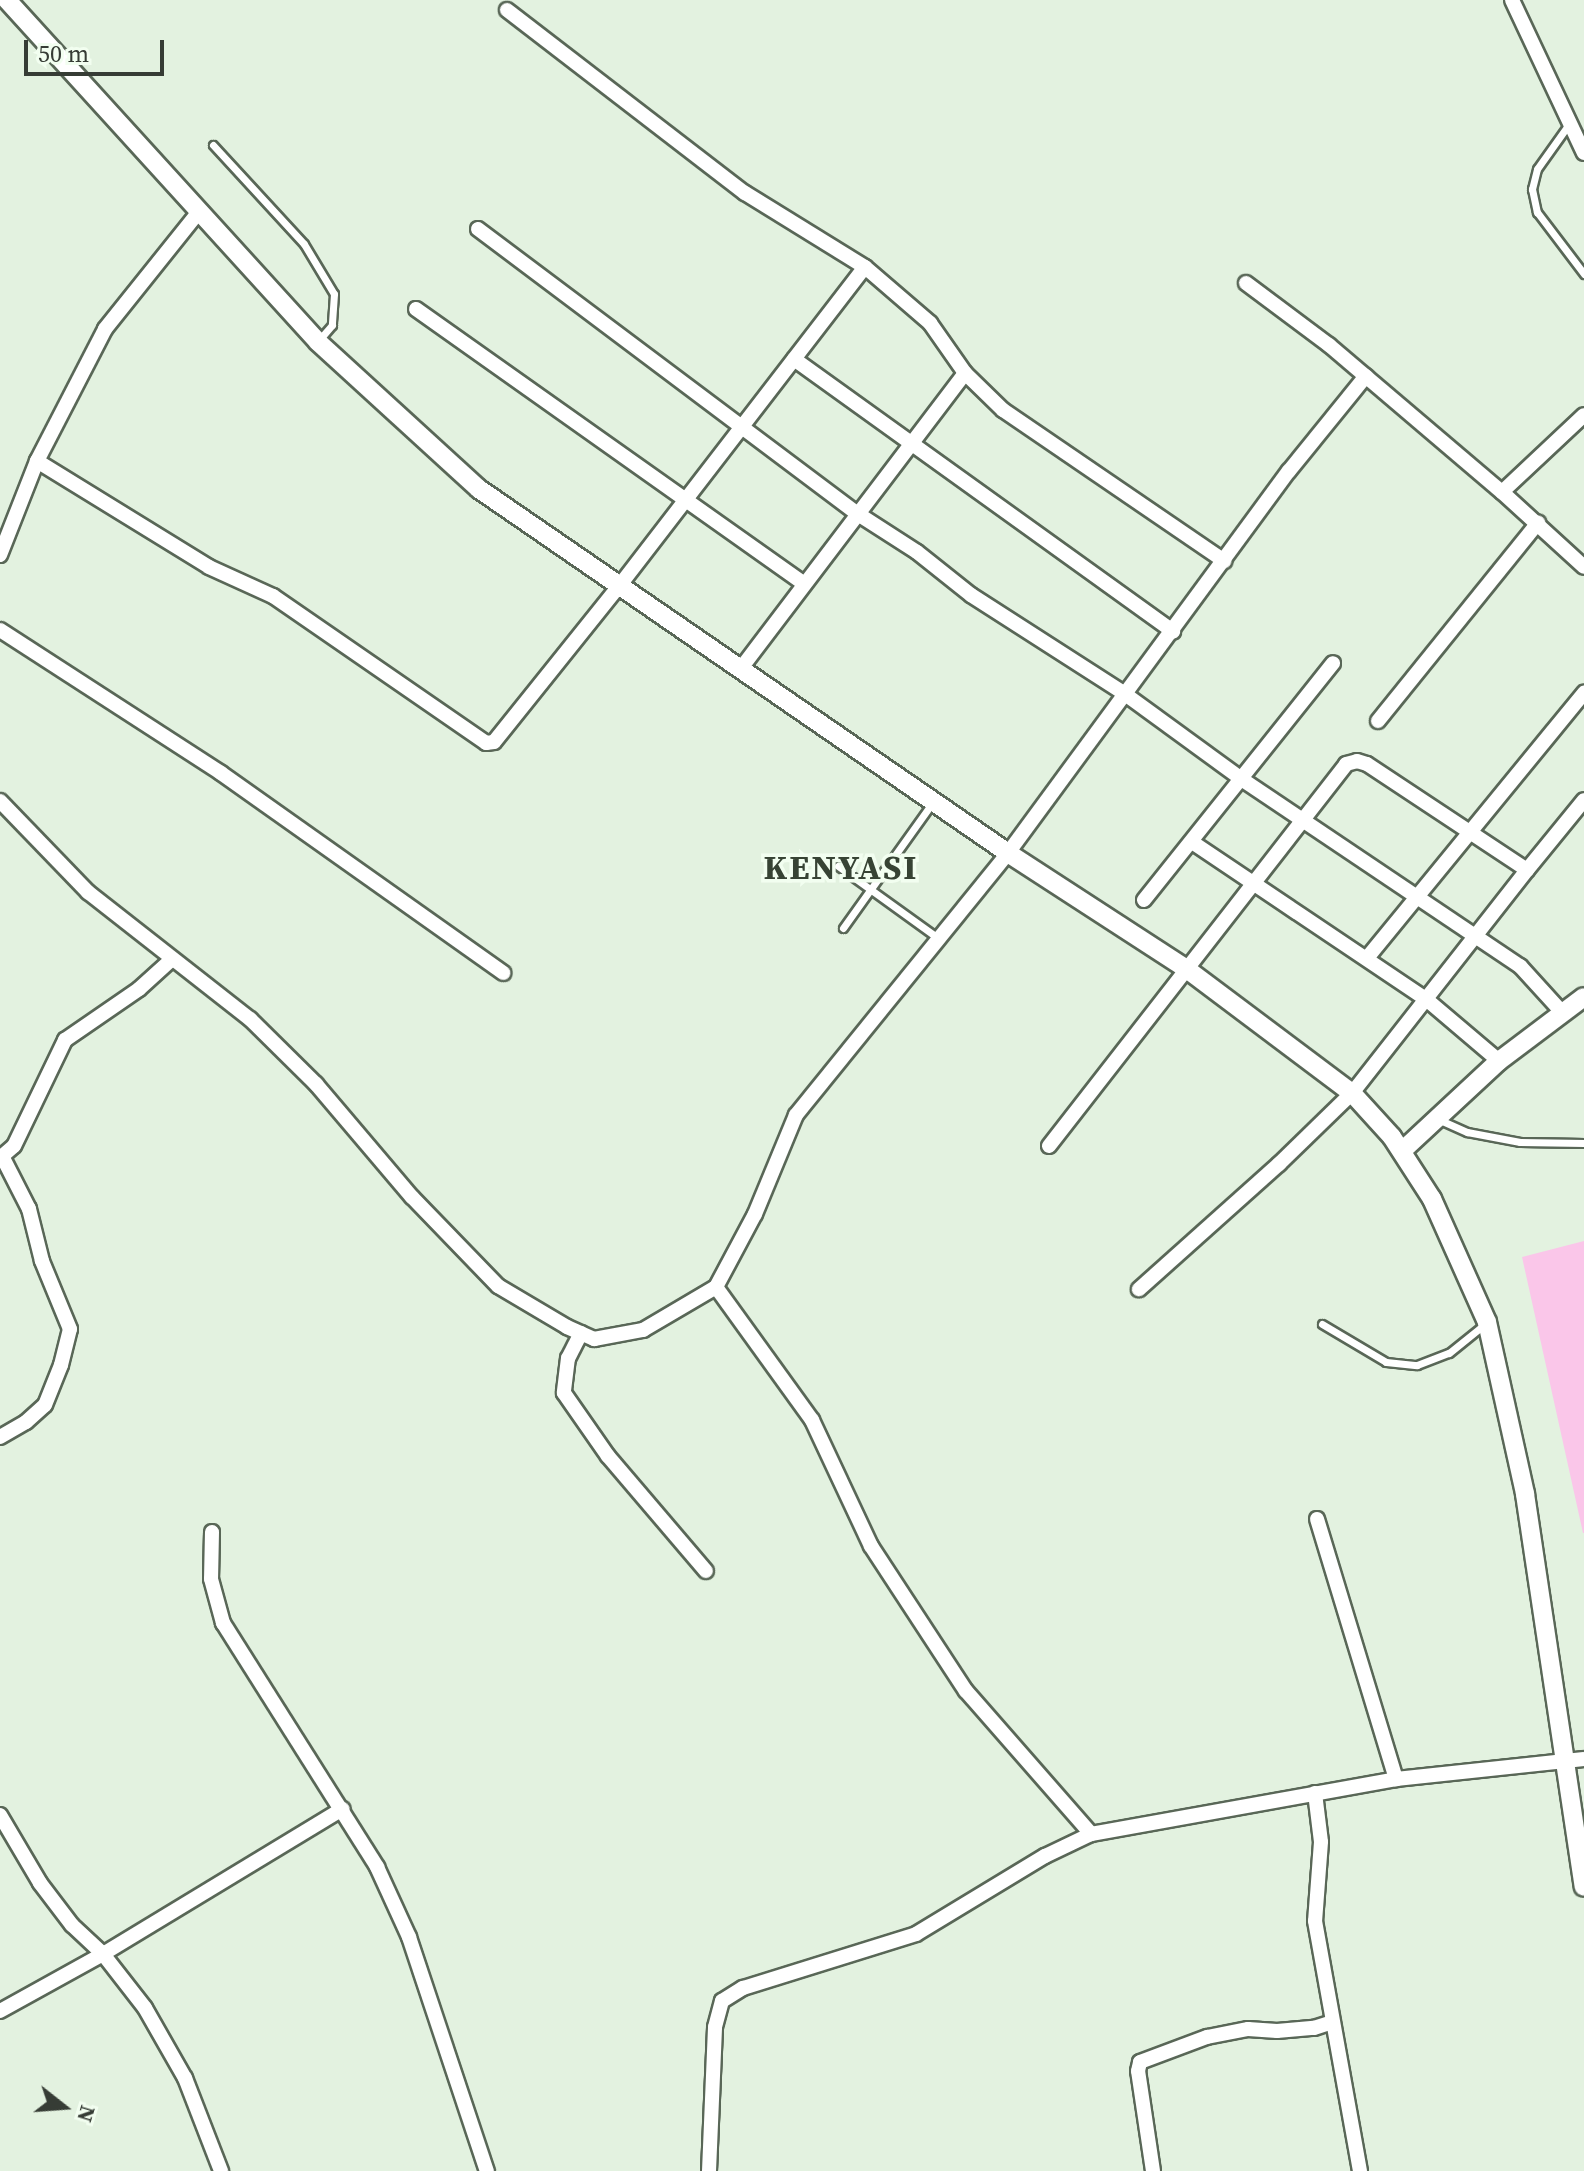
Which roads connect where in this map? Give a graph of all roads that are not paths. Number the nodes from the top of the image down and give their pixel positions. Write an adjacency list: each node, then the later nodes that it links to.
1 (7, 0): 7 (street)
2 (1512, 0): 4 (street)
3 (507, 10): 9 (street)
4 (1571, 122): 6 (street); 10 (lane)
5 (213, 145): 13 (lane)
6 (1584, 153)
7 (198, 213): 13 (street); 20 (street)
8 (478, 229): 18 (street)
9 (865, 267): 14 (street); 15 (street)
10 (1584, 274)
11 (1246, 283): 16 (street)
12 (416, 309): 22 (street)
13 (318, 342): 29 (street)
14 (794, 359): 18 (street); 19 (street)
15 (965, 373): 19 (street); 26 (street)
16 (1366, 376): 21 (street); 26 (street)
17 (1584, 415): 21 (street)
18 (742, 426): 22 (street); 23 (street)
19 (911, 445): 23 (street); 31 (street)
20 (37, 461): 25 (street); 29 (street)
21 (1502, 492): 24 (street)
22 (688, 499): 28 (street); 29 (street)
23 (858, 514): 28 (street); 35 (street)
24 (1538, 523): 27 (street); 36 (street)
25 (0, 555)
26 (1224, 561): 31 (street)
27 (1584, 567)
28 (805, 584): 33 (street)
29 (620, 585): 33 (street)
30 (0, 630): 57 (street)
31 (1173, 631): 35 (street)
32 (1333, 663): 37 (street)
33 (742, 667): 40 (street)
34 (1584, 693): 42 (street)
35 (1125, 694): 37 (street); 44 (street)
36 (1378, 721)
37 (1243, 780): 41 (street); 43 (street)
38 (1584, 800): 46 (street)
39 (0, 801): 55 (street)
40 (934, 801): 44 (street); 48 (lane)
41 (1302, 820): 42 (street); 47 (street); 49 (street)
42 (1469, 831): 46 (street); 49 (street)
43 (1192, 842): 47 (street); 50 (street)
44 (1008, 853): 53 (street); 56 (street)
45 (838, 866): 48 (lane)
46 (1527, 870): 52 (street)
47 (1255, 881): 54 (street); 56 (street)
48 (871, 890): 51 (lane); 53 (lane)
49 (1418, 896): 52 (street); 54 (street)
50 (1144, 900)
51 (843, 928)
52 (1478, 936): 59 (street); 60 (street)
53 (938, 938): 68 (street)
54 (1367, 958): 59 (street)
55 (171, 960): 67 (street); 72 (street)
56 (1188, 970): 62 (street); 65 (street)
57 (503, 973)
58 (1584, 997): 60 (street)
59 (1426, 999): 61 (street); 62 (street)
60 (1561, 1011): 61 (street)
61 (1499, 1061): 63 (street)
62 (1352, 1093): 66 (street); 69 (street)
63 (1438, 1119): 64 (lane); 66 (street)
64 (1584, 1143)
65 (1049, 1146)
66 (1402, 1151): 70 (street)
67 (1, 1158): 73 (street)
68 (716, 1287): 72 (street); 82 (street)
69 (1139, 1289)
70 (1487, 1322): 71 (lane); 77 (street)
71 (1322, 1324)
72 (581, 1333): 76 (street)
73 (0, 1437)
74 (1317, 1519): 78 (street)
75 (212, 1532): 80 (street)
76 (706, 1571)
77 (1576, 1760): 78 (street); 83 (street)
78 (1396, 1779): 79 (street)
79 (1315, 1793): 82 (street); 86 (street)
80 (342, 1809): 84 (street); 88 (street)
81 (0, 1815): 84 (street)
82 (1091, 1834): 89 (street)
83 (1584, 1887)
84 (103, 1954): 85 (street); 87 (street)
85 (0, 2011)
86 (1332, 2022): 90 (street); 91 (street)
87 (221, 2171)
88 (487, 2171)
89 (709, 2171)
90 (1153, 2171)
91 (1360, 2171)

